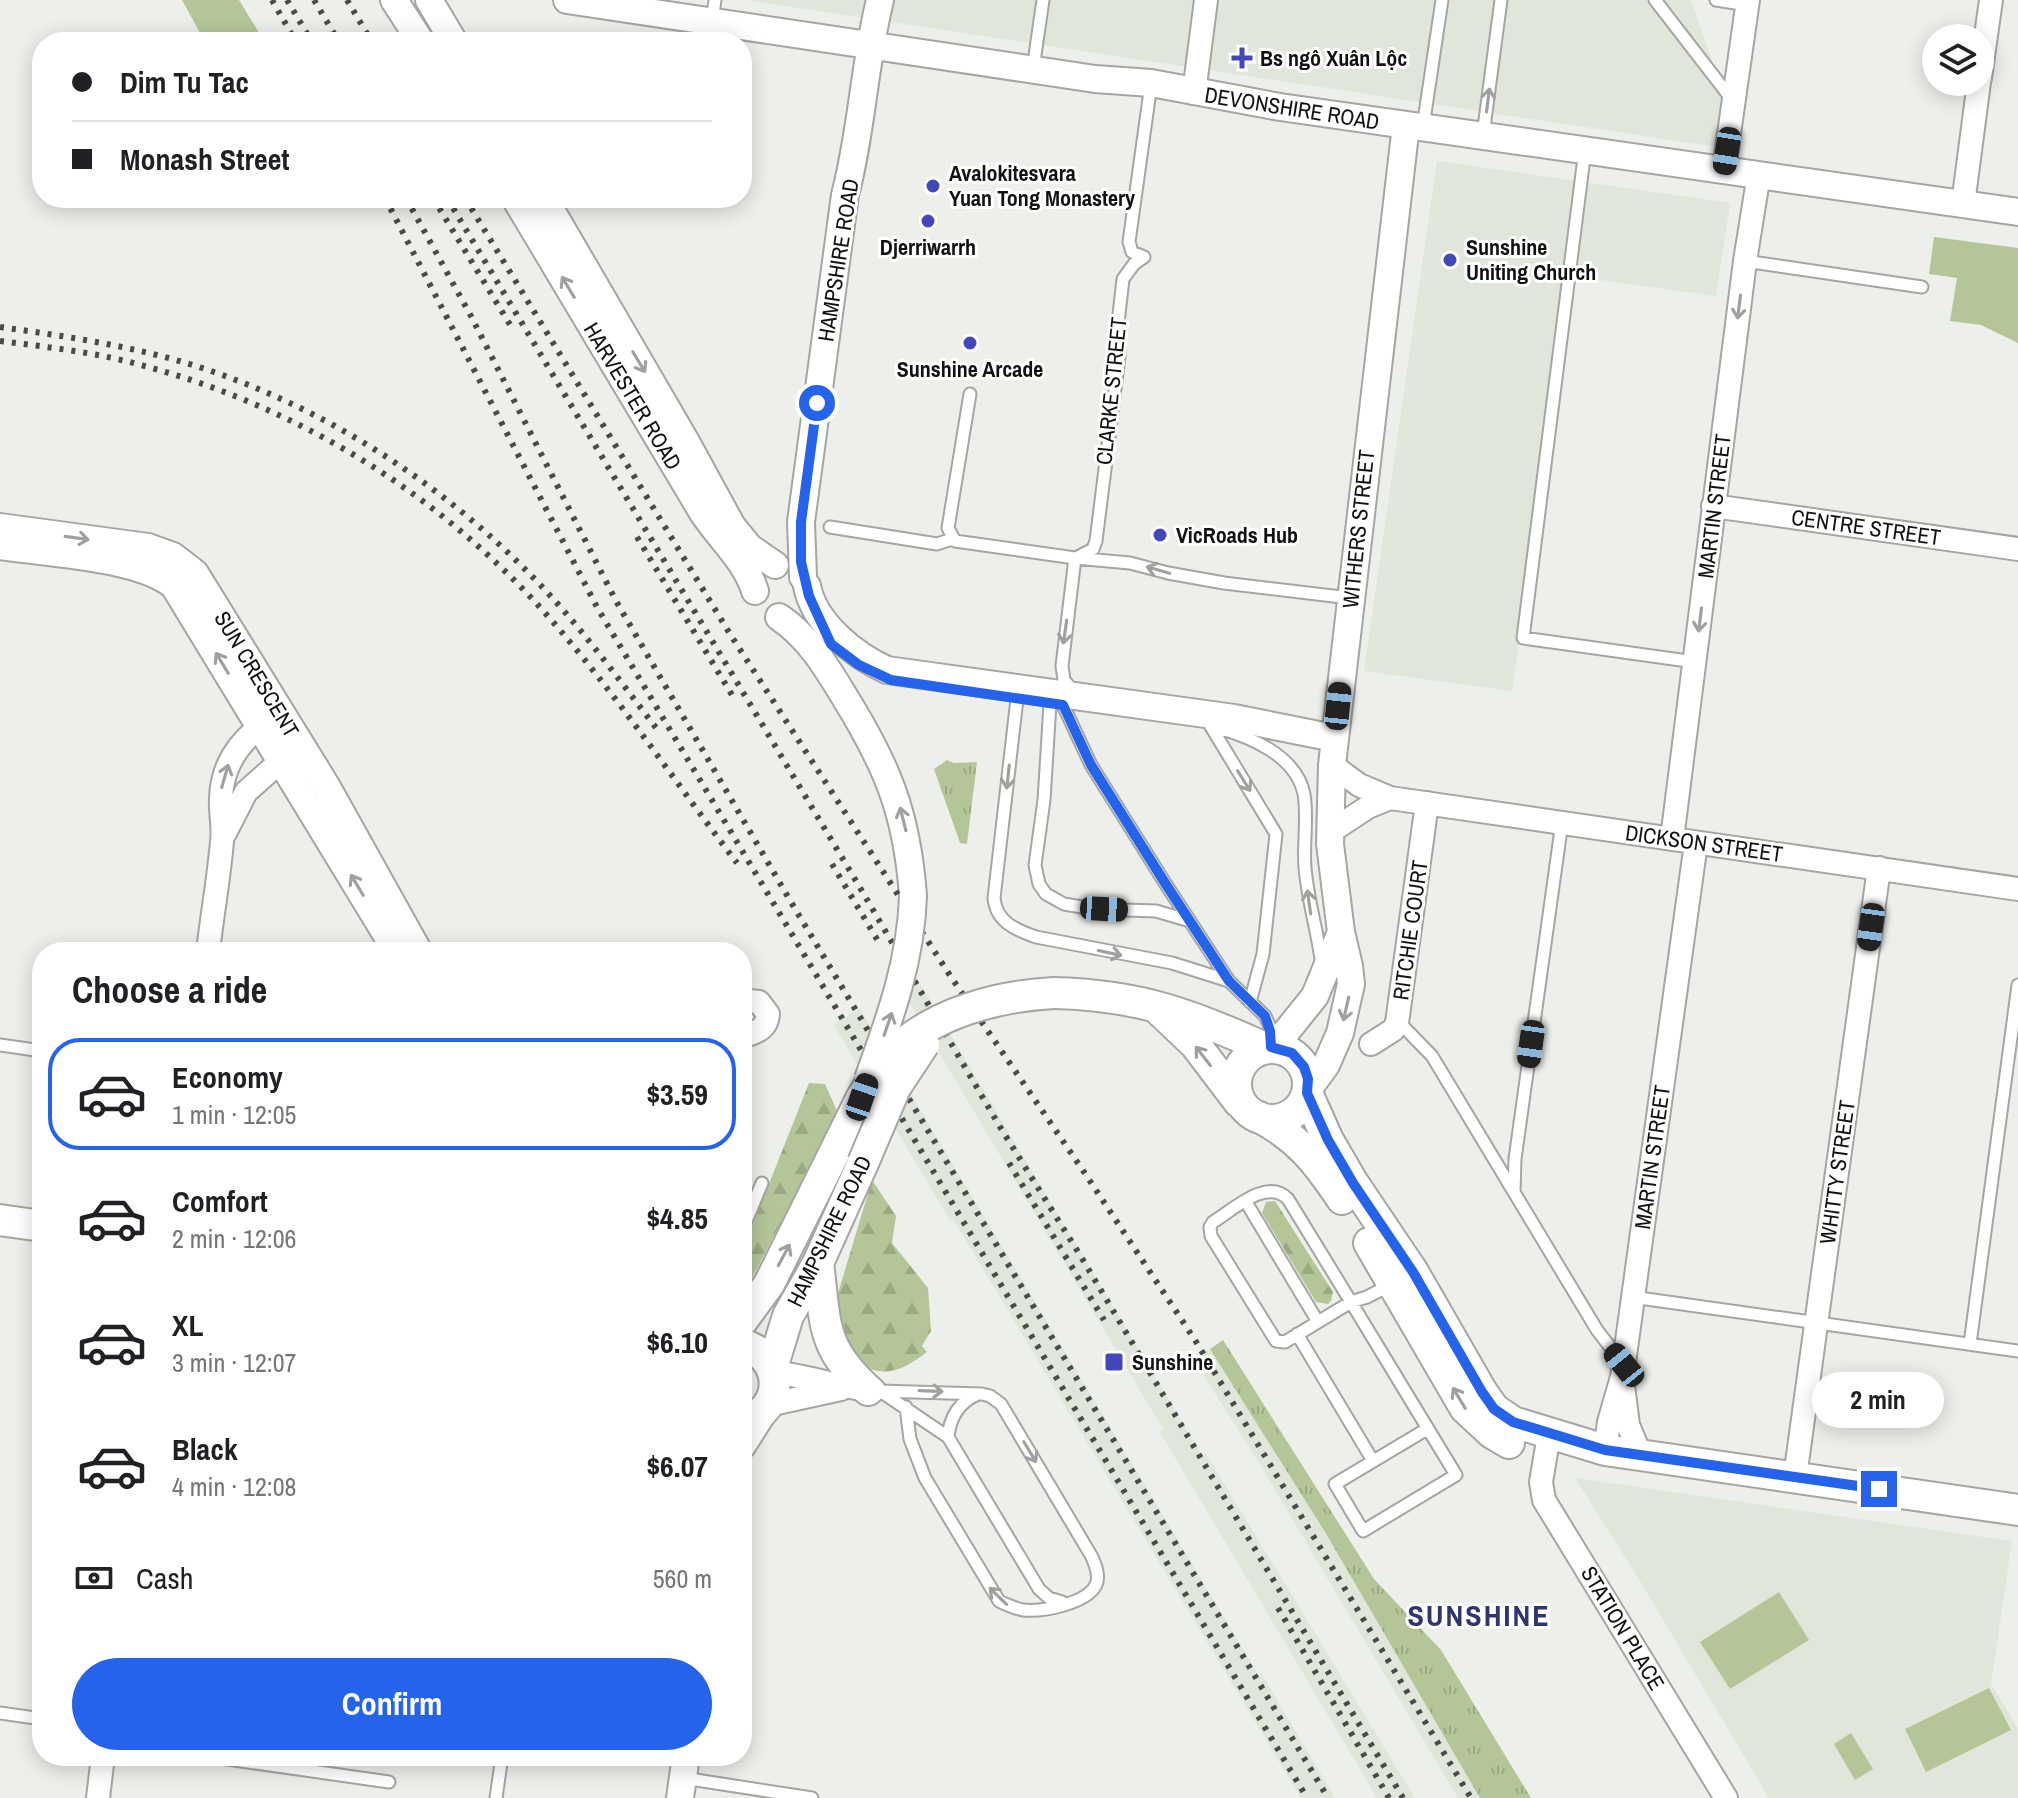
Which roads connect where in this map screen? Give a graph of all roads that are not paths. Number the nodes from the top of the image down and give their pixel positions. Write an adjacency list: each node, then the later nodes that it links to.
1 (567, 0): 13 (street, DEVONSHIRE ROAD)
2 (880, 0): 17 (street, HAMPSHIRE ROAD)
3 (1043, 0): 18 (lane)
4 (1206, 0): 20 (street)
5 (1442, 0): 23 (lane)
6 (1500, 0): 24 (lane, one-way to 6)
7 (1716, 0): 11 (lane)
8 (1991, 0): 14 (street)
9 (1660, 1): 22 (lane)
10 (434, 2): 12 (street); 16 (street)
11 (1748, 2): 22 (street)
12 (400, 10): 15 (street)
13 (713, 10): 17 (street, DEVONSHIRE ROAD)
14 (1988, 24)
15 (414, 32)
16 (449, 32)
17 (869, 44): 18 (street, DEVONSHIRE ROAD); 36 (street, HAMPSHIRE ROAD)
18 (1033, 69): 19 (street, DEVONSHIRE ROAD)
19 (1151, 83): 20 (street, DEVONSHIRE ROAD); 42 (lane, CLARKE STREET)
20 (1194, 93): 23 (street, DEVONSHIRE ROAD)
21 (1978, 96): 28 (street)
22 (1734, 102): 26 (street)
23 (1415, 126): 24 (street, DEVONSHIRE ROAD); 48 (street, WITHERS STREET)
24 (1483, 135): 25 (street, DEVONSHIRE ROAD)
25 (1585, 149): 26 (street, DEVONSHIRE ROAD); 50 (lane)
26 (1724, 169): 27 (street, DEVONSHIRE ROAD)
27 (1759, 174): 28 (street, DEVONSHIRE ROAD); 32 (street, MARTIN STREET)
28 (1963, 204): 31 (street, DEVONSHIRE ROAD)
29 (521, 208): 47 (street, HARVESTER ROAD, one-way to 29)
30 (550, 208): 43 (street, HARVESTER ROAD, one-way to 43)
31 (2018, 212)
32 (1745, 261): 33 (lane); 35 (street, MARTIN STREET, one-way to 35)
33 (1922, 287)
34 (970, 394): 39 (lane)
35 (1713, 506): 41 (street, CENTRE STREET); 50 (street, MARTIN STREET, one-way to 50)
36 (801, 522): 43 (street, HAMPSHIRE ROAD); 46 (street, HAMPSHIRE ROAD)
37 (0, 527): 44 (street, SUN CRESCENT, one-way to 44)
38 (830, 527): 39 (lane)
39 (952, 539): 42 (lane)
40 (0, 546): 45 (street)
41 (2018, 549)
42 (1075, 558): 48 (lane, one-way to 42); 52 (lane, one-way to 52)
43 (776, 565): 46 (street); 47 (street)
44 (198, 577): 45 (lane); 53 (street, SUN CRESCENT)
45 (171, 583): 53 (street, SUN CRESCENT, one-way to 45)
46 (808, 589): 49 (street); 51 (lane); 52 (street)
47 (755, 591): 49 (street)
48 (1351, 598): 55 (street, WITHERS STREET)
49 (779, 617): 87 (street, HAMPSHIRE ROAD, one-way to 49, bridge)
50 (1695, 662): 64 (street, MARTIN STREET)
51 (1017, 699): 52 (lane); 74 (lane, one-way to 74)
52 (1065, 702): 54 (street); 68 (lane); 68 (lane)
53 (270, 719): 56 (street, SUN CRESCENT); 63 (street, one-way to 53)
54 (1208, 720): 55 (street); 73 (lane, one-way to 54); 77 (lane, one-way to 77)
55 (1334, 738): 57 (street, WITHERS STREET)
56 (293, 757): 58 (street, SUN CRESCENT); 63 (street)
57 (1332, 765): 59 (street, DICKSON STREET); 62 (street, WITHERS STREET)
58 (315, 793): 71 (street, SUN CRESCENT, one-way to 58); 72 (street, SUN CRESCENT)
59 (1390, 798): 60 (street, DICKSON STREET); 62 (street)
60 (1427, 803): 61 (street, DICKSON STREET); 80 (street, RITCHIE COURT)
61 (1562, 822): 64 (street, DICKSON STREET); 90 (lane)
62 (1330, 832): 69 (street, WITHERS STREET)
63 (223, 838): 70 (street)
64 (1672, 839): 65 (street, DICKSON STREET)
65 (1696, 843): 66 (street, DICKSON STREET); 97 (street, MARTIN STREET)
66 (1879, 868): 67 (street, DICKSON STREET); 101 (street, WHITTY STREET)
67 (2018, 889)
68 (1191, 921): 74 (lane)
69 (1341, 932): 73 (street, WITHERS STREET); 86 (street, WITHERS STREET, one-way to 86)
70 (209, 942)
71 (392, 942)
72 (412, 942)
73 (1323, 978): 84 (street, WITHERS STREET)
74 (1229, 981): 77 (lane)
75 (2018, 985): 103 (lane)
76 (752, 1002): 81 (street)
77 (1250, 1002): 84 (lane)
78 (1153, 1005): 79 (main road, HAMPSHIRE ROAD, bridge); 84 (main road, HAMPSHIRE ROAD); 88 (main road, one-way to 78)
79 (947, 1018): 87 (main road, HAMPSHIRE ROAD, bridge); 95 (main road, HAMPSHIRE ROAD, bridge)
80 (1398, 1021): 82 (street, RITCHIE COURT); 90 (lane)
81 (752, 1030)
82 (1371, 1044)
83 (0, 1045): 85 (lane)
84 (1270, 1048): 86 (main road); 88 (main road)
85 (32, 1050)
86 (1307, 1092): 88 (main road); 96 (main road)
87 (862, 1097): 99 (main road, HAMPSHIRE ROAD, one-way to 87)
88 (1253, 1114): 96 (main road)
89 (762, 1183): 92 (lane)
90 (1514, 1192): 107 (lane)
91 (1246, 1202): 98 (lane); 100 (lane); 102 (lane)
92 (752, 1207)
93 (0, 1220): 94 (main road)
94 (32, 1225)
95 (818, 1263): 106 (main road, HAMPSHIRE ROAD); 108 (main road)
96 (1403, 1278): 98 (lane); 114 (main road)
97 (1632, 1297): 101 (lane); 107 (street, MARTIN STREET)
98 (1351, 1302): 100 (lane); 112 (lane)
99 (752, 1307)
100 (1318, 1322): 102 (lane)
101 (1816, 1323): 103 (lane); 118 (street, WHITTY STREET)
102 (1297, 1334): 117 (lane)
103 (1970, 1344): 105 (lane)
104 (752, 1348): 106 (main road)
105 (2018, 1351)
106 (772, 1370): 108 (street); 111 (main road, HAMPSHIRE ROAD)
107 (1623, 1371): 115 (street, MARTIN STREET); 116 (street, MARTIN STREET)
108 (864, 1390): 109 (lane, one-way to 109); 110 (lane); 111 (street)
109 (982, 1394): 113 (lane); 120 (lane, one-way to 120)
110 (906, 1407): 113 (lane); 120 (lane, one-way to 110)
111 (758, 1412)
112 (1427, 1429): 117 (lane); 117 (lane)
113 (948, 1437): 120 (lane)
114 (1547, 1444): 115 (main road); 131 (street, STATION PLACE)
115 (1605, 1450): 116 (main road)
116 (1641, 1456): 118 (main road)
117 (1373, 1461)
118 (1795, 1477): 119 (main road)
119 (2018, 1510)
120 (1070, 1603)
121 (0, 1713): 122 (lane)
122 (32, 1718)
123 (102, 1766): 128 (street)
124 (276, 1766): 127 (lane)
125 (501, 1766): 129 (lane)
126 (683, 1777): 130 (lane)
127 (389, 1782)
128 (98, 1798)
129 (496, 1798)
130 (812, 1798)
131 (1726, 1798)

